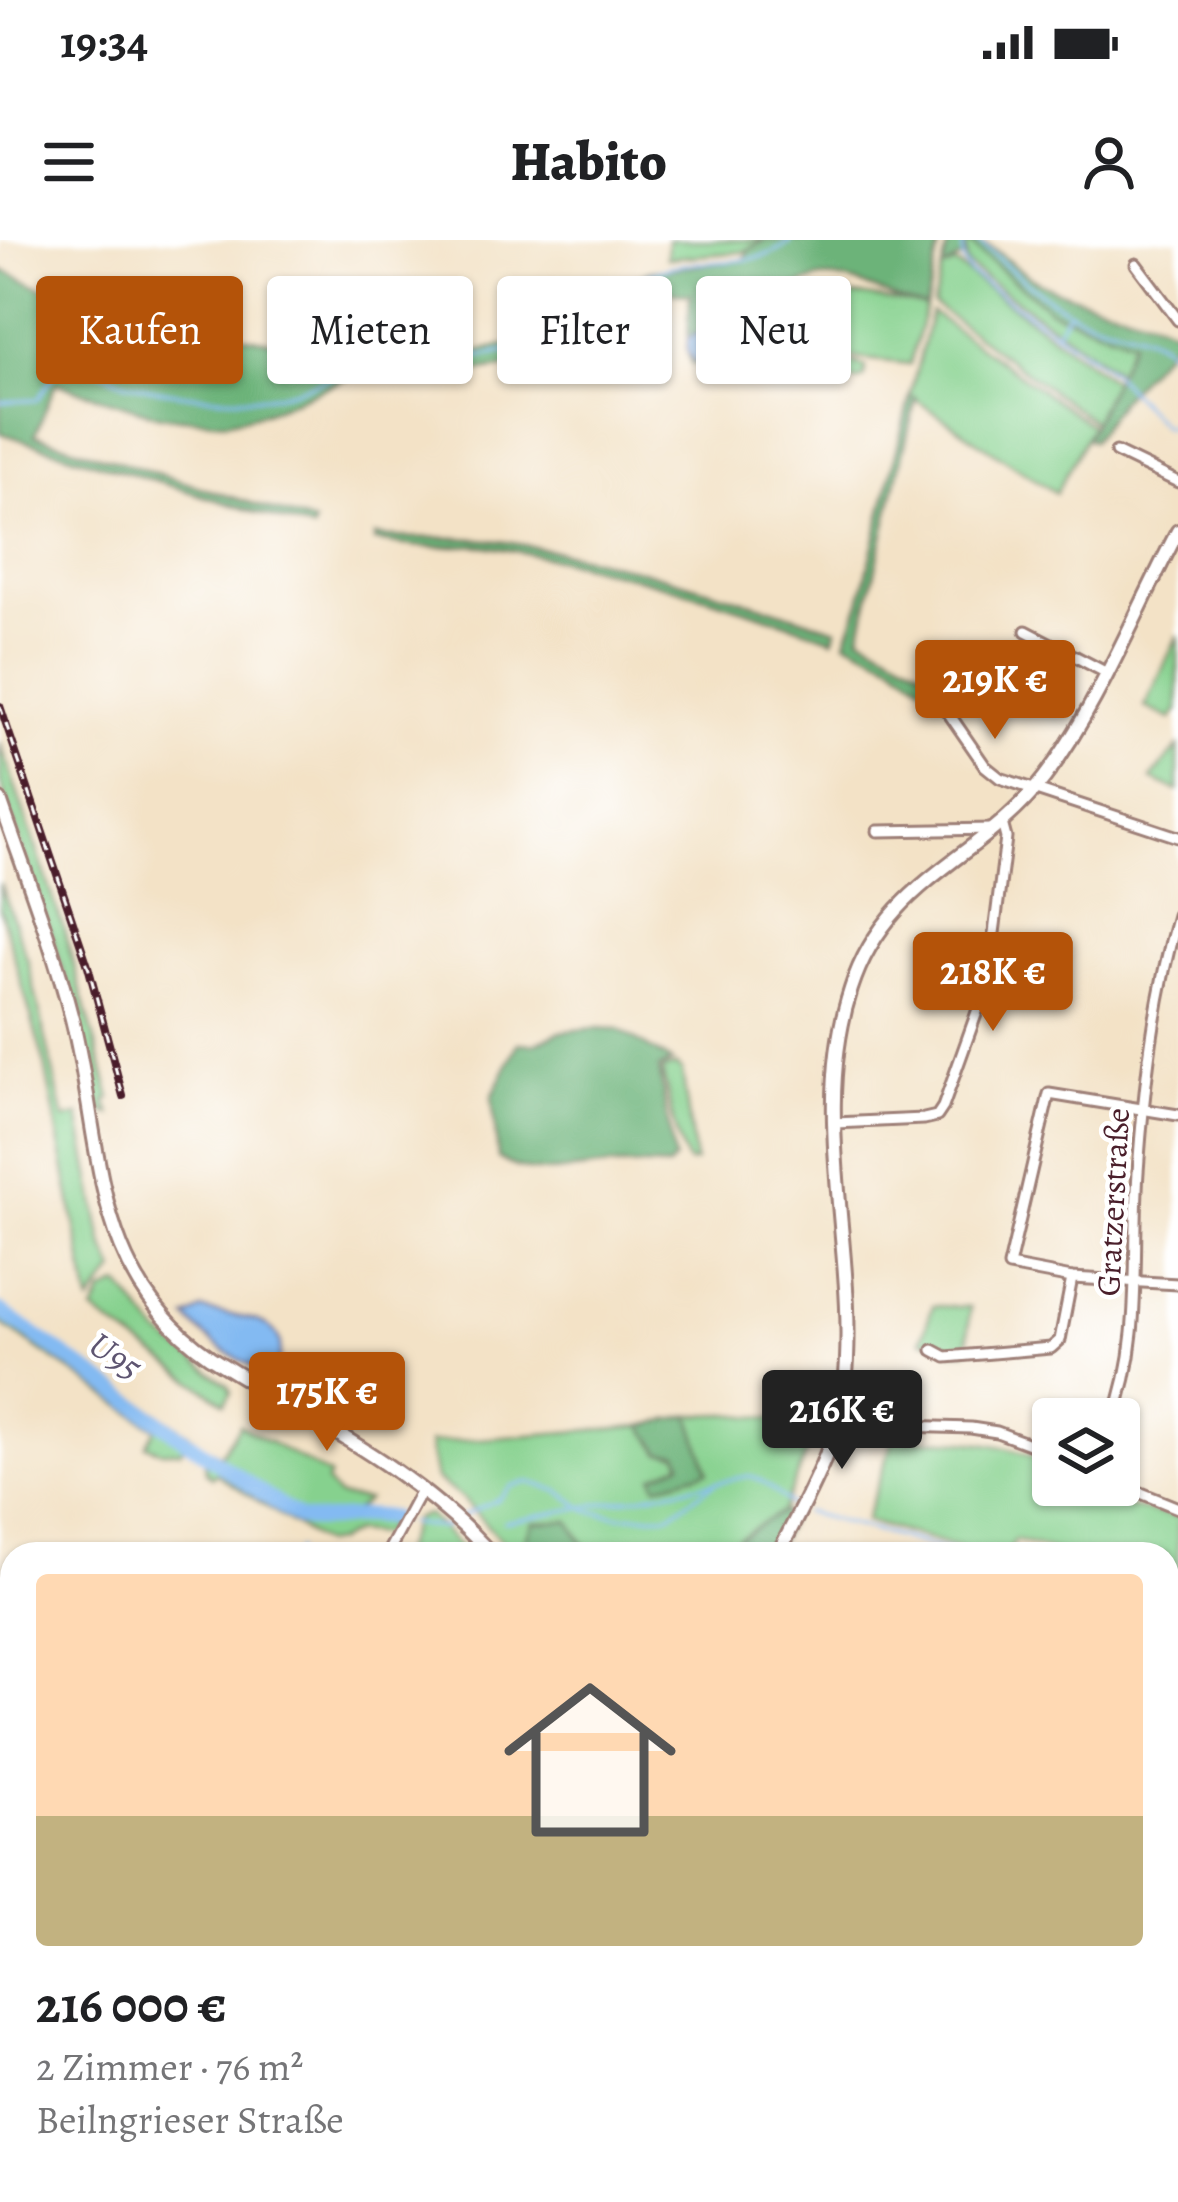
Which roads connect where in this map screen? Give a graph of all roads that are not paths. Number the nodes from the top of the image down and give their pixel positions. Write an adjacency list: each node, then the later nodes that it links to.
1 (1136, 264): 2 (street)
2 (1178, 320)
3 (1116, 452): 4 (street)
4 (1178, 482)
5 (1178, 532): 7 (main road)
6 (1026, 632): 7 (street)
7 (1105, 672): 9 (main road)
8 (945, 708): 9 (street)
9 (1036, 788): 11 (main road); 13 (street)
10 (0, 800): 25 (main road)
11 (998, 826): 12 (street); 17 (main road); 17 (street)
12 (878, 831)
13 (1178, 837)
14 (1178, 915): 15 (street, Gratzerstraße)
15 (1144, 1109): 16 (street); 18 (street); 19 (street, Gratzerstraße)
16 (1178, 1115)
17 (835, 1123): 23 (main road)
18 (1072, 1278): 19 (street); 21 (street)
19 (1134, 1282): 20 (street); 22 (street, Gratzerstraße)
20 (1178, 1284)
21 (934, 1351)
22 (1119, 1398)
23 (836, 1424): 24 (street); 30 (main road)
24 (1032, 1445)
25 (422, 1489): 28 (street); 29 (main road)
26 (1140, 1492): 27 (street)
27 (1178, 1506)
28 (393, 1542)
29 (480, 1542)
30 (784, 1542)

